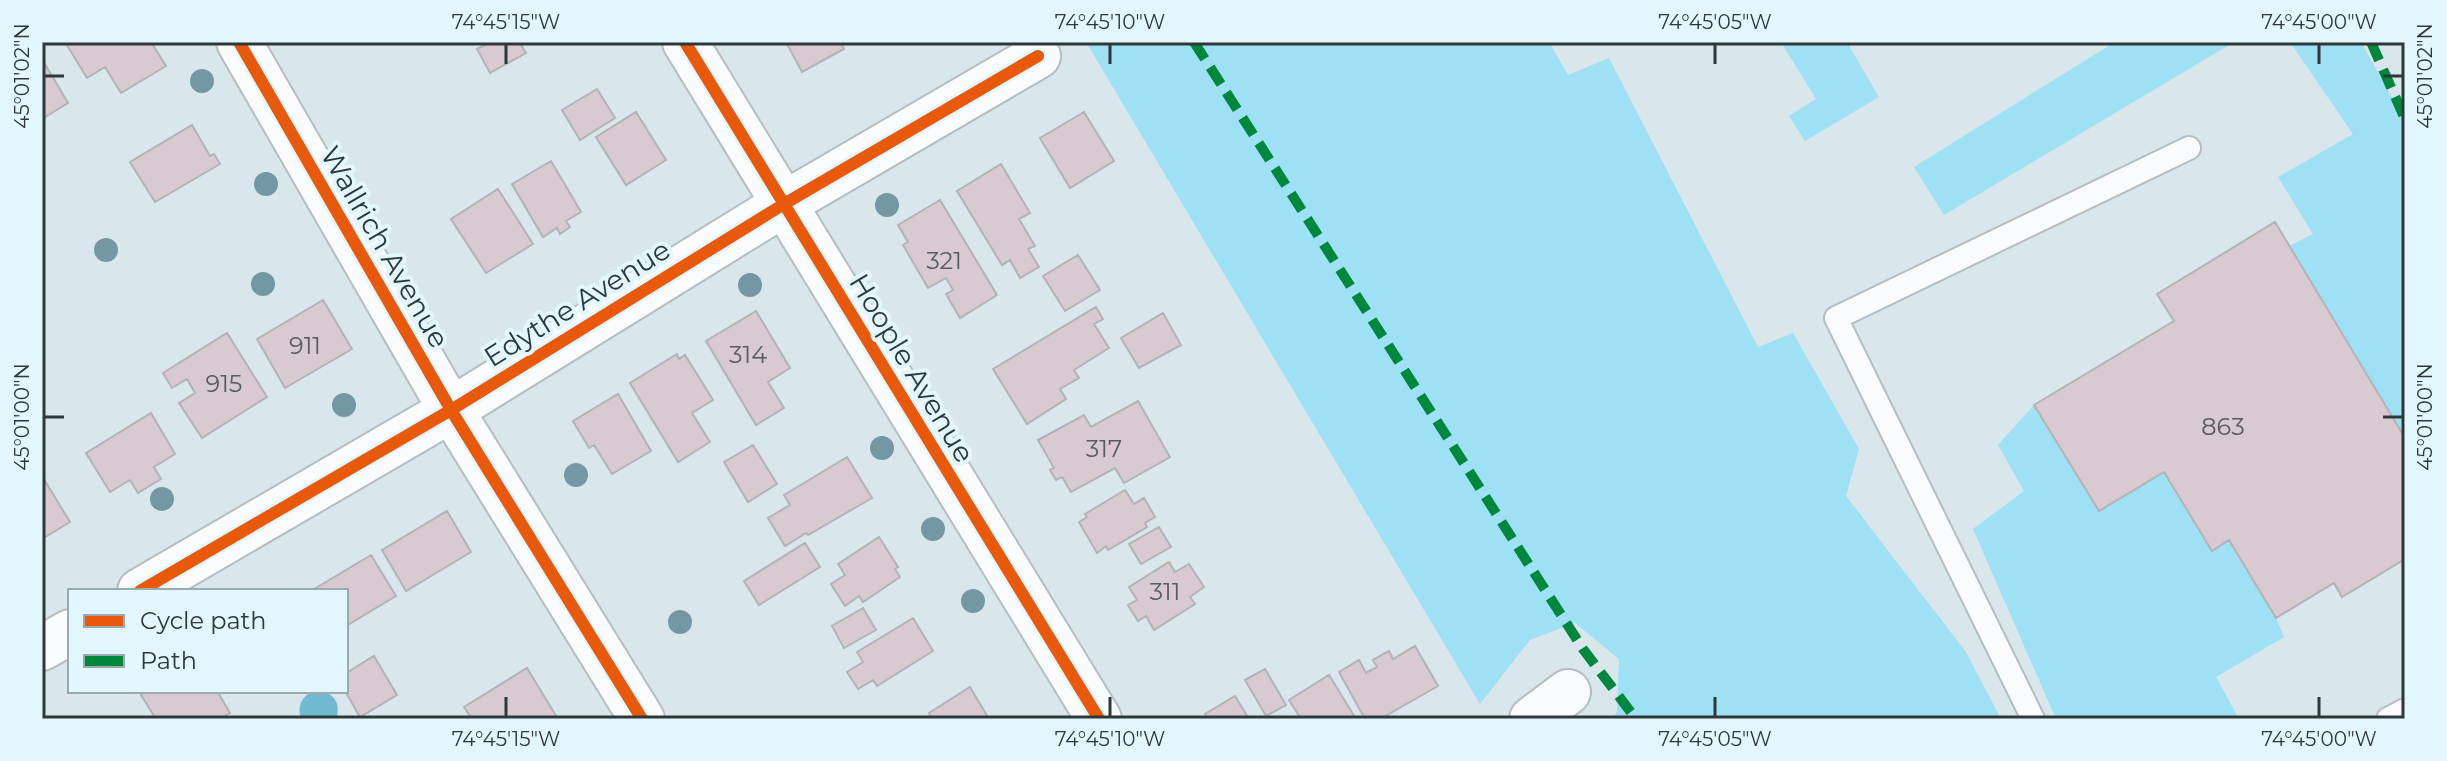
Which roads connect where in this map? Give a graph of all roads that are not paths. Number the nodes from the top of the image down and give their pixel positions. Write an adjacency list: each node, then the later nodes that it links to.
1 (239, 42): 6 (street, Wallrich Avenue)
2 (685, 42): 5 (street, Hoople Avenue)
3 (1038, 56): 5 (street, Edythe Avenue)
4 (2189, 148): 15 (lane)
5 (784, 204): 6 (street, Edythe Avenue); 13 (street, Hoople Avenue)
6 (451, 410): 7 (street, Edythe Avenue); 12 (street, Wallrich Avenue)
7 (143, 589)
8 (68, 633): 9 (street)
9 (42, 648)
10 (1568, 692): 14 (street)
11 (2405, 710): 16 (lane)
12 (642, 719)
13 (1099, 719)
14 (1532, 719)
15 (2033, 719)
16 (2388, 719)

